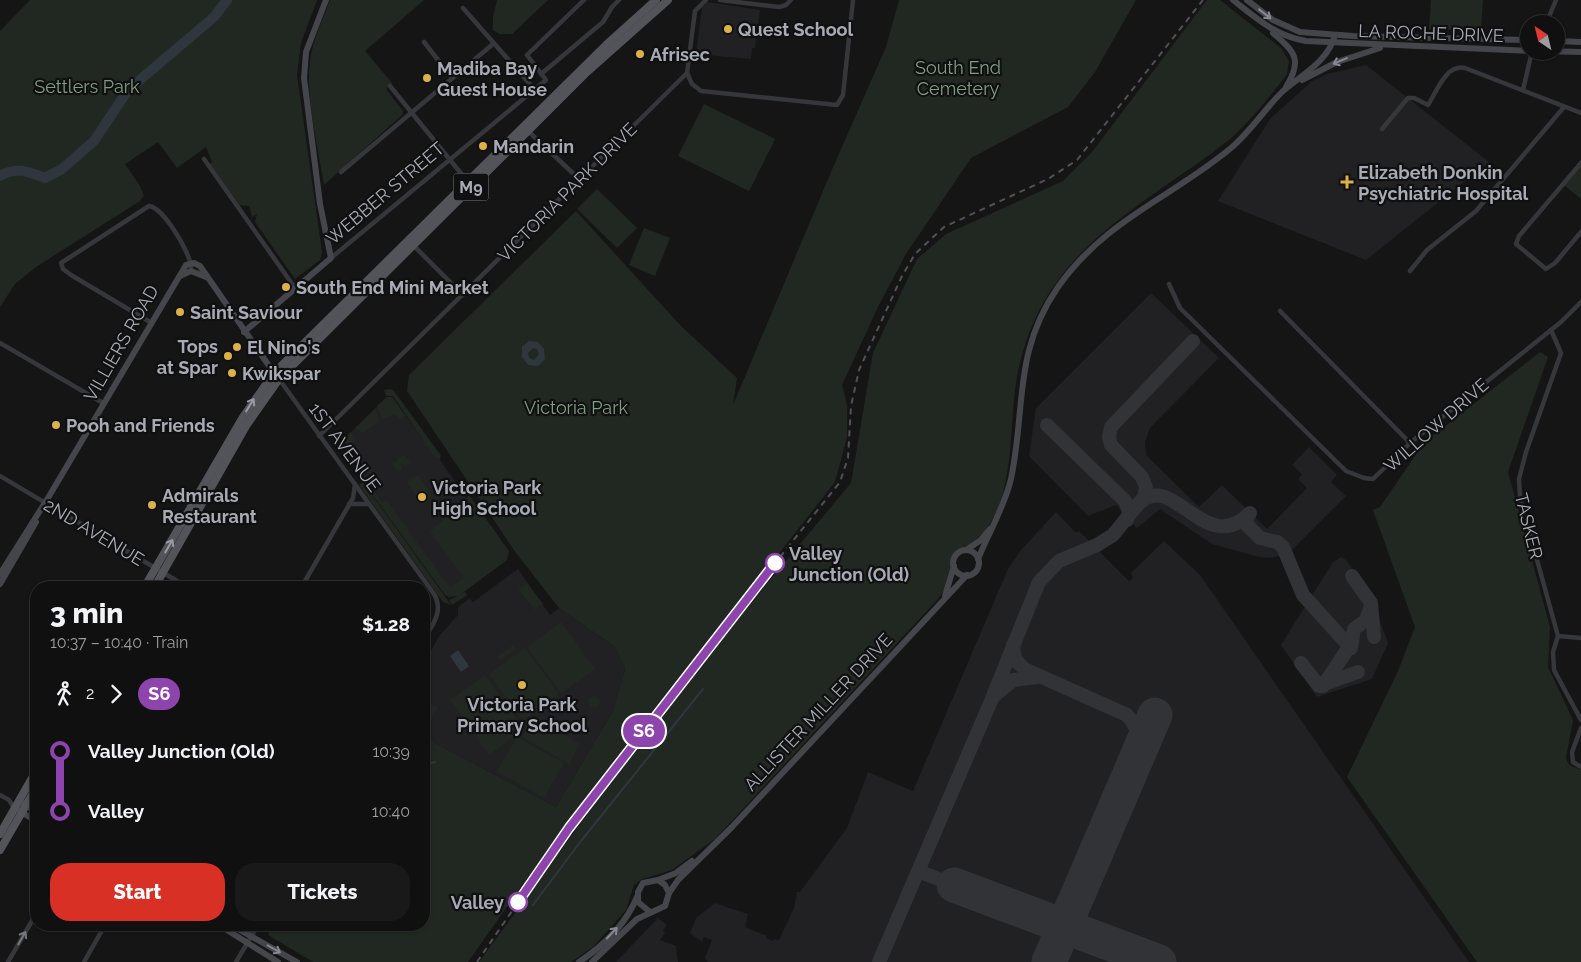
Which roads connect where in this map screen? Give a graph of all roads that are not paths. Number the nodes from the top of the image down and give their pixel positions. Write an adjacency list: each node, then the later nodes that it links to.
1 (326, 0): 49 (street)
2 (584, 0): 28 (street)
3 (618, 0): 28 (street)
4 (656, 0): 38 (main road, M9)
5 (668, 0): 38 (main road, M9)
6 (706, 0): 29 (street)
7 (720, 0): 8 (street)
8 (791, 0)
9 (853, 0): 29 (street)
10 (1233, 0): 15 (street)
11 (1247, 0): 16 (street, LA ROCHE DRIVE, one-way to 16)
12 (1556, 0): 14 (street)
13 (463, 8): 21 (street)
14 (1550, 15)
15 (1266, 28): 22 (street, LA ROCHE DRIVE); 34 (street)
16 (1335, 35): 17 (street, LA ROCHE DRIVE); 22 (street)
17 (1520, 40)
18 (1565, 41): 20 (street)
19 (424, 42): 30 (street)
20 (1581, 42)
21 (493, 44): 30 (street); 32 (street)
22 (1333, 44): 23 (street, LA ROCHE DRIVE); 34 (street)
23 (1386, 46): 24 (street, LA ROCHE DRIVE); 34 (street, one-way to 34)
24 (1520, 51)
25 (1565, 52): 26 (street)
26 (1581, 52)
27 (1528, 60): 33 (street)
28 (541, 74): 32 (street, WEBBER STREET)
29 (687, 74): 44 (street, VICTORIA PARK DRIVE)
30 (452, 78): 36 (street)
31 (390, 86): 36 (street)
32 (534, 90): 41 (street, WEBBER STREET)
33 (1523, 90): 35 (street); 39 (street)
34 (1283, 92): 73 (street)
35 (1564, 107): 37 (street); 51 (street)
36 (412, 113): 41 (street); 43 (street)
37 (1581, 113)
38 (526, 129): 44 (street); 45 (main road, M9)
39 (1382, 129)
40 (204, 159): 56 (street)
41 (449, 159): 45 (street); 49 (street, WEBBER STREET)
42 (1581, 163): 47 (street)
43 (341, 172)
44 (579, 179): 57 (street, VICTORIA PARK DRIVE)
45 (470, 185): 48 (main road, M9)
46 (1581, 232): 47 (street)
47 (1579, 238)
48 (411, 243): 57 (street); 64 (main road, M9)
49 (331, 258): 56 (street, WEBBER STREET)
50 (191, 262): 52 (street); 53 (street, 1ST AVENUE); 54 (street, VILLIERS ROAD); 60 (street, 1ST AVENUE)
51 (1410, 270)
52 (191, 271): 53 (street); 54 (street, VILLIERS ROAD)
53 (209, 280): 62 (street, 1ST AVENUE)
54 (174, 282): 60 (street, VILLIERS ROAD)
55 (1169, 284): 67 (street, WILLOW DRIVE)
56 (295, 288): 62 (street, WEBBER STREET)
57 (463, 296): 66 (street, VICTORIA PARK DRIVE)
58 (1581, 302): 61 (street, WILLOW DRIVE)
59 (1280, 312): 67 (street)
60 (150, 322): 65 (street, VILLIERS ROAD)
61 (1551, 330): 67 (street, WILLOW DRIVE); 89 (street, TASKER)
62 (244, 332): 64 (street, 1ST AVENUE)
63 (0, 343): 65 (street)
64 (276, 376): 66 (street, 1ST AVENUE); 77 (main road, M9)
65 (103, 403): 70 (street, VILLIERS ROAD)
66 (319, 436): 69 (street, 1ST AVENUE)
67 (1410, 442)
68 (0, 476): 70 (street, 2ND AVENUE)
69 (355, 484): 71 (street); 72 (street, 1ST AVENUE)
70 (46, 501): 77 (street, 2ND AVENUE); 78 (street, VILLIERS ROAD); 85 (street, VILLIERS ROAD)
71 (349, 504): 72 (street); 83 (street)
72 (369, 504): 84 (street, 1ST AVENUE)
73 (998, 517): 74 (street); 75 (street)
74 (965, 550): 75 (street); 76 (street)
75 (978, 559): 79 (street)
76 (954, 566): 79 (street); 87 (street, ALLISTER MILLER DRIVE)
77 (160, 571): 80 (main road, M9); 81 (main road, M9); 82 (street, 2ND AVENUE)
78 (0, 574)
79 (967, 575): 87 (street, ALLISTER MILLER DRIVE)
80 (151, 581)
81 (156, 581)
82 (177, 581)
83 (305, 581)
84 (425, 581)
85 (0, 584)
86 (430, 588): 88 (street, 1ST AVENUE)
87 (943, 600): 101 (street, ALLISTER MILLER DRIVE)
88 (430, 629)
89 (1558, 636): 90 (street); 91 (street, TASKER)
90 (1581, 638)
91 (1581, 720)
92 (1581, 728): 93 (street)
93 (1581, 767)
94 (30, 784): 97 (main road)
95 (0, 795): 97 (street)
96 (30, 795): 97 (main road)
97 (20, 806): 98 (street); 99 (street); 100 (main road); 102 (main road)
98 (30, 808)
99 (30, 815)
100 (0, 834)
101 (715, 844): 103 (street, ALLISTER MILLER DRIVE); 104 (street, ALLISTER MILLER DRIVE)
102 (0, 850)
103 (658, 880): 104 (street); 105 (street)
104 (669, 893): 106 (street)
105 (637, 897): 106 (street); 119 (street, one-way to 105)
106 (650, 912): 120 (street)
107 (30, 924): 114 (street, one-way to 107)
108 (102, 931): 115 (street)
109 (228, 931): 113 (street)
110 (244, 931): 112 (street)
111 (254, 931): 112 (street)
112 (252, 935): 113 (street); 118 (street, one-way to 118)
113 (247, 943): 116 (street); 117 (street)
114 (8, 962)
115 (84, 962)
116 (236, 962)
117 (278, 962)
118 (298, 962)
119 (579, 962)
120 (592, 962)

